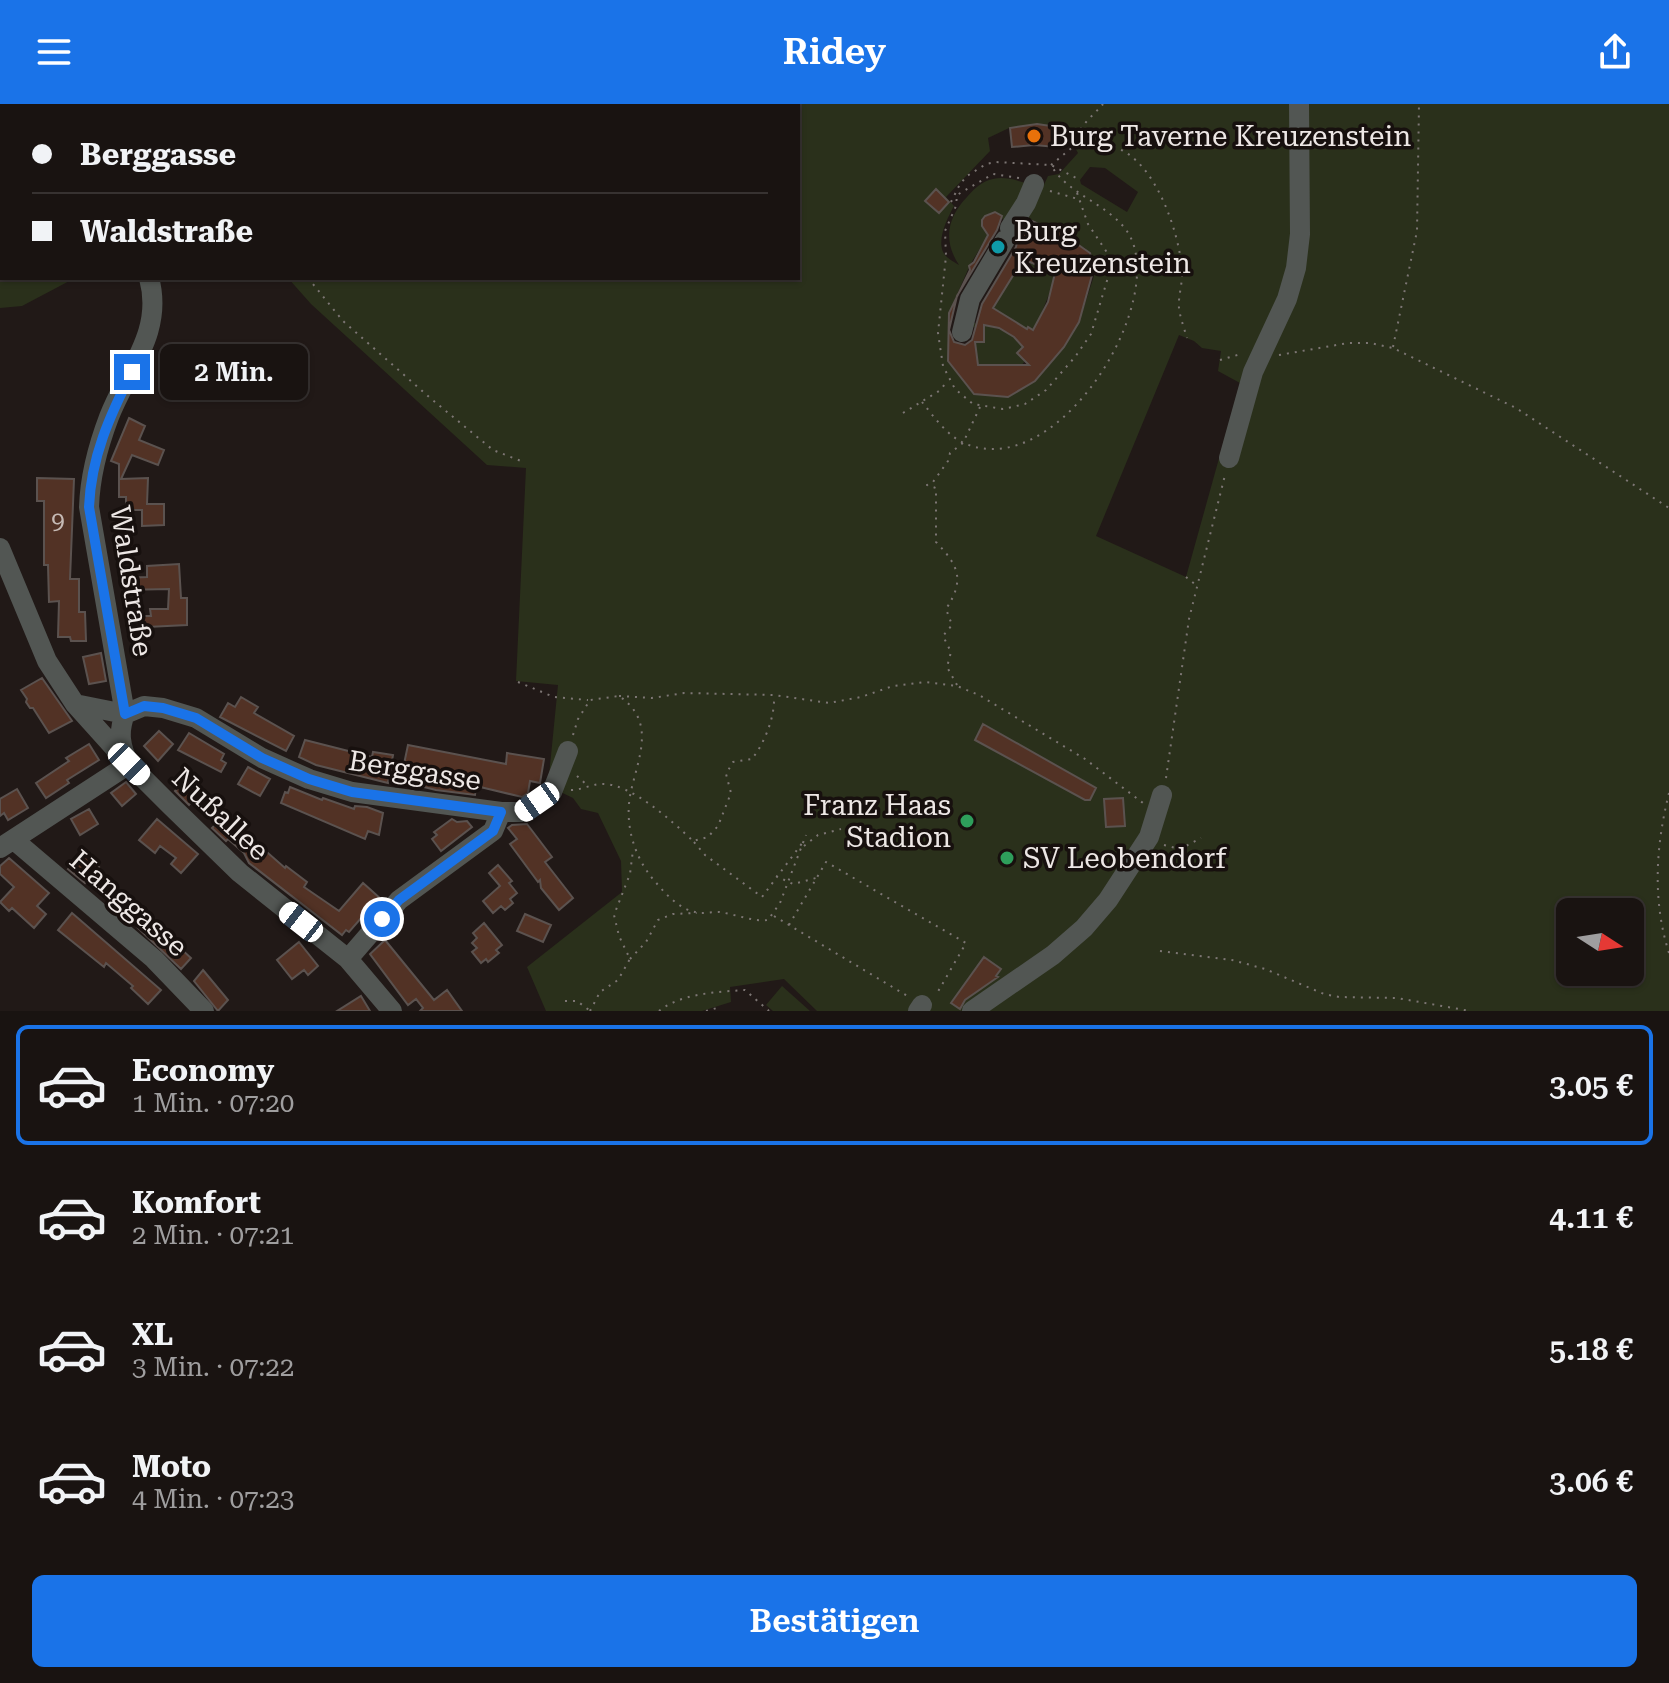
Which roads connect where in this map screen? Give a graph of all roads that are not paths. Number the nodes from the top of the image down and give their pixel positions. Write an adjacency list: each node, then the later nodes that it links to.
1 (1299, 104): 5 (street)
2 (1033, 186): 4 (street)
3 (149, 280): 8 (street, Waldstraße)
4 (962, 332)
5 (1229, 458)
6 (0, 548): 7 (street, Nußallee)
7 (75, 704): 8 (street, Berggasse); 10 (street, Nußallee)
8 (125, 714): 10 (street); 12 (street, Berggasse)
9 (568, 751): 12 (street)
10 (129, 764): 13 (street); 14 (street, Nußallee)
11 (1159, 805): 17 (street)
12 (501, 812): 14 (street, Berggasse)
13 (7, 844): 15 (street, Hanggasse)
14 (348, 959): 16 (street, Nußallee)
15 (204, 1011)
16 (392, 1011)
17 (972, 1011)

